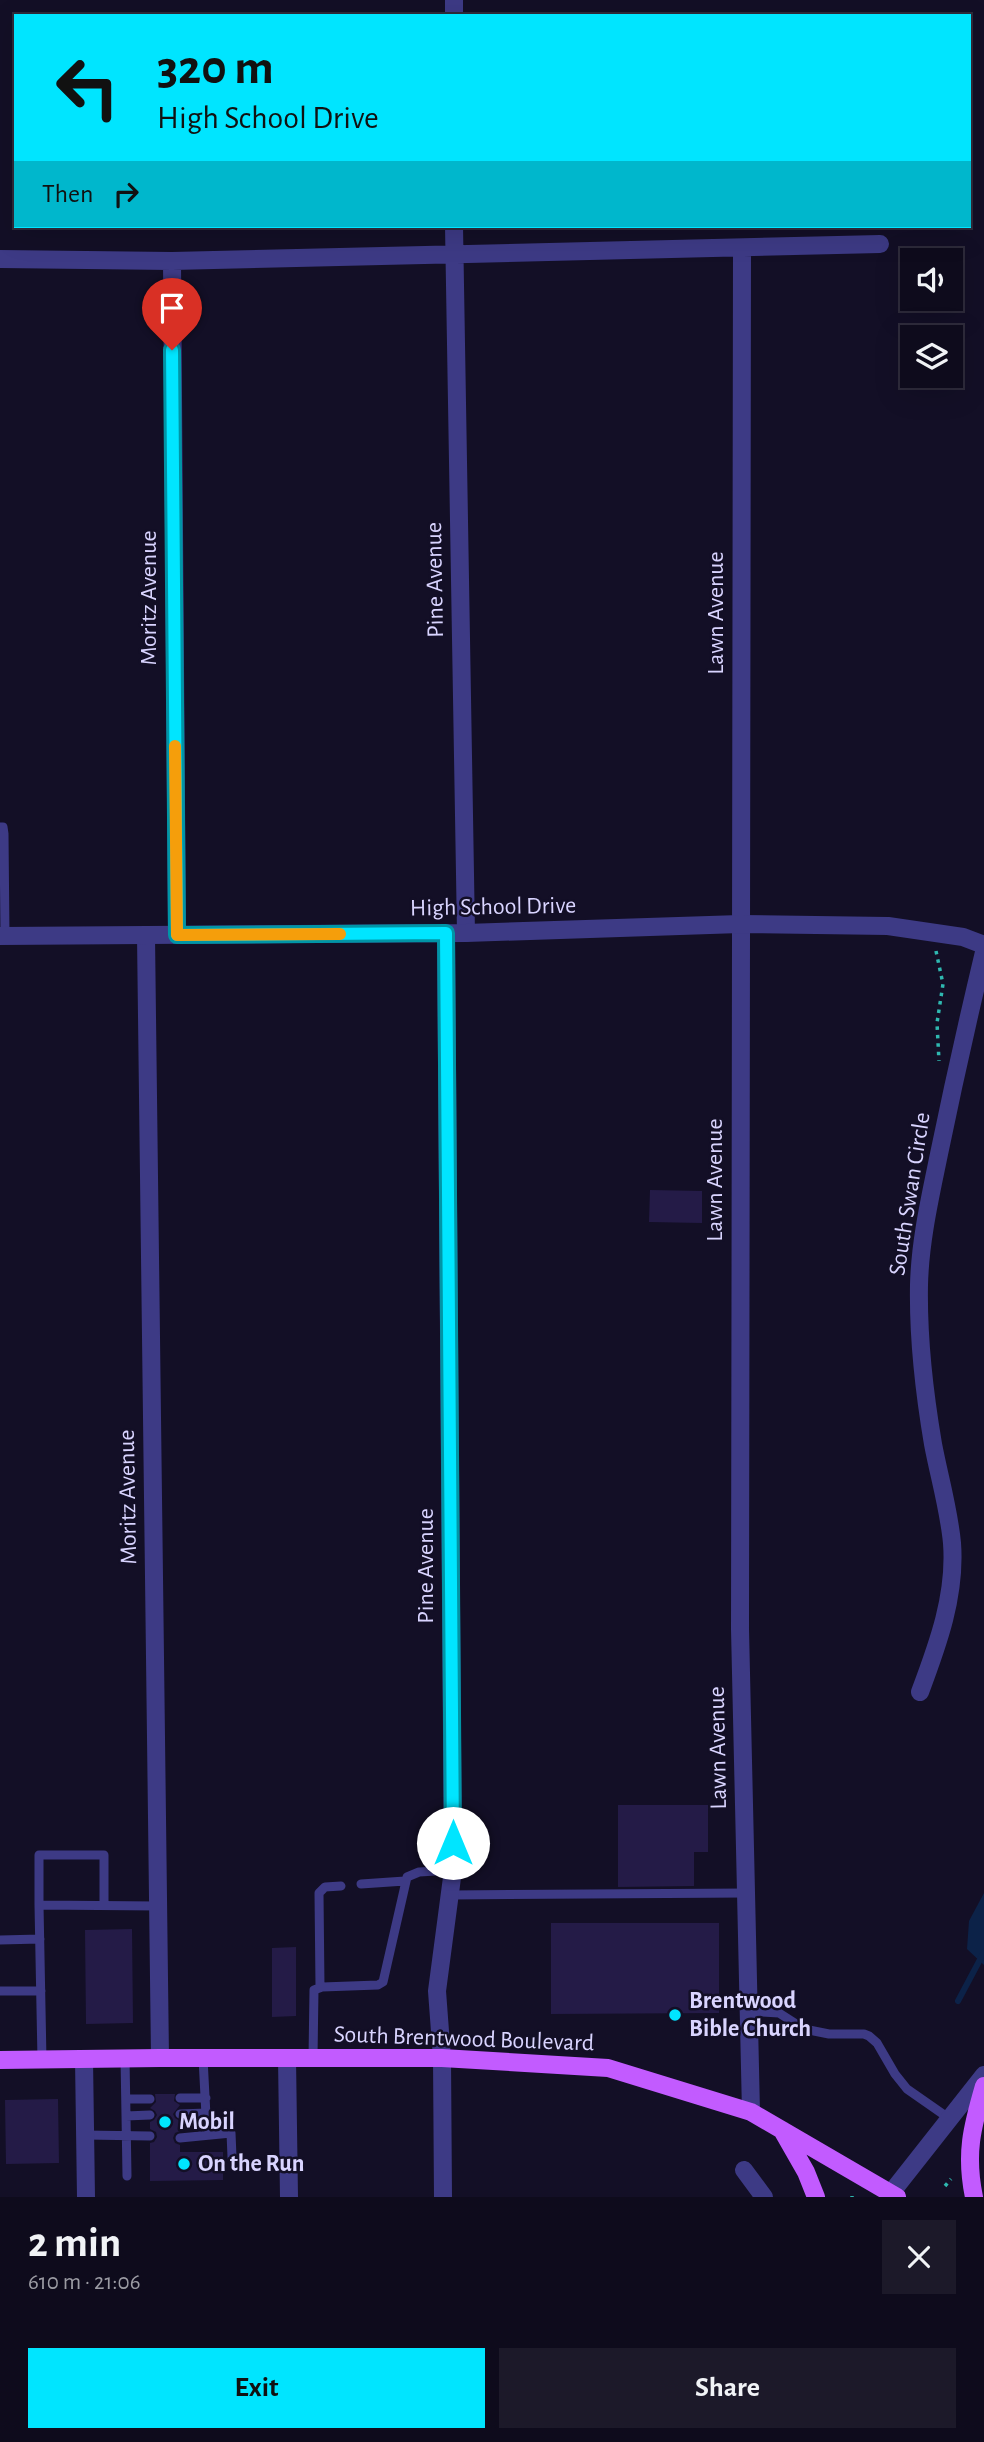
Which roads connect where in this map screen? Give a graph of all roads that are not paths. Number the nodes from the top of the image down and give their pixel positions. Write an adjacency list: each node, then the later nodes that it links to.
1 (454, 228): 4 (street, Pine Avenue)
2 (880, 244): 3 (street)
3 (742, 248): 4 (street); 8 (street, Lawn Avenue)
4 (454, 253): 6 (street); 10 (street, Pine Avenue)
5 (0, 259): 6 (street)
6 (172, 261): 11 (street, Moritz Avenue)
7 (0, 827): 12 (lane)
8 (740, 924): 10 (street, High School Drive); 14 (street, High School Drive); 21 (street, Lawn Avenue)
9 (446, 933): 10 (street, High School Drive); 11 (street, High School Drive); 17 (street, Pine Avenue)
10 (466, 933)
11 (177, 935): 13 (street, High School Drive)
12 (2, 936): 13 (street, High School Drive)
13 (146, 936): 25 (street, Moritz Avenue)
14 (984, 945)
15 (984, 952): 16 (street, South Swan Circle)
16 (920, 1692)
17 (453, 1870): 18 (lane); 22 (street, Pine Avenue)
18 (405, 1881): 19 (lane); 28 (lane)
19 (361, 1884)
20 (341, 1886): 28 (lane)
21 (746, 1893): 22 (lane); 31 (street, Lawn Avenue)
22 (452, 1895): 37 (street, Pine Avenue)
23 (39, 1905): 24 (lane); 24 (lane); 26 (lane)
24 (104, 1905): 25 (lane)
25 (158, 1906): 32 (street, Moritz Avenue)
26 (40, 1939): 27 (lane); 30 (lane)
27 (0, 1940)
28 (320, 1987): 36 (lane)
29 (0, 1991): 30 (lane)
30 (41, 1991): 40 (lane)
31 (749, 2011): 47 (street, Lawn Avenue); 52 (lane)
32 (160, 2057): 33 (main road, South Brentwood Boulevard); 34 (main road, South Brentwood Boulevard)
33 (125, 2058): 38 (main road, South Brentwood Boulevard); 45 (lane)
34 (203, 2058): 35 (main road, South Brentwood Boulevard); 44 (lane)
35 (287, 2058): 36 (main road, South Brentwood Boulevard); 64 (street)
36 (313, 2058): 37 (main road, South Brentwood Boulevard)
37 (442, 2058): 47 (main road, South Brentwood Boulevard); 65 (street, Pine Avenue)
38 (84, 2059): 40 (main road, South Brentwood Boulevard); 54 (street)
39 (0, 2060): 40 (main road, South Brentwood Boulevard)
40 (42, 2060)
41 (984, 2075): 52 (street)
42 (984, 2086): 68 (main road)
43 (180, 2098): 44 (lane)
44 (206, 2098): 48 (lane)
45 (126, 2099): 46 (lane); 51 (lane)
46 (150, 2099)
47 (751, 2112): 53 (main road, South Brentwood Boulevard)
48 (206, 2113): 49 (lane); 55 (lane)
49 (180, 2114)
50 (150, 2115): 51 (lane)
51 (126, 2116): 56 (lane)
52 (950, 2119): 62 (street)
53 (782, 2130): 62 (main road, South Brentwood Boulevard); 67 (main road)
54 (85, 2135): 56 (lane); 63 (street)
55 (208, 2135): 58 (lane); 59 (lane)
56 (126, 2136): 57 (lane); 61 (lane)
57 (150, 2136)
58 (180, 2137)
59 (232, 2157)
60 (744, 2170): 66 (street)
61 (127, 2176)
62 (892, 2196)
63 (86, 2197)
64 (289, 2197)
65 (443, 2197)
66 (764, 2197)
67 (816, 2197)
68 (974, 2197)

